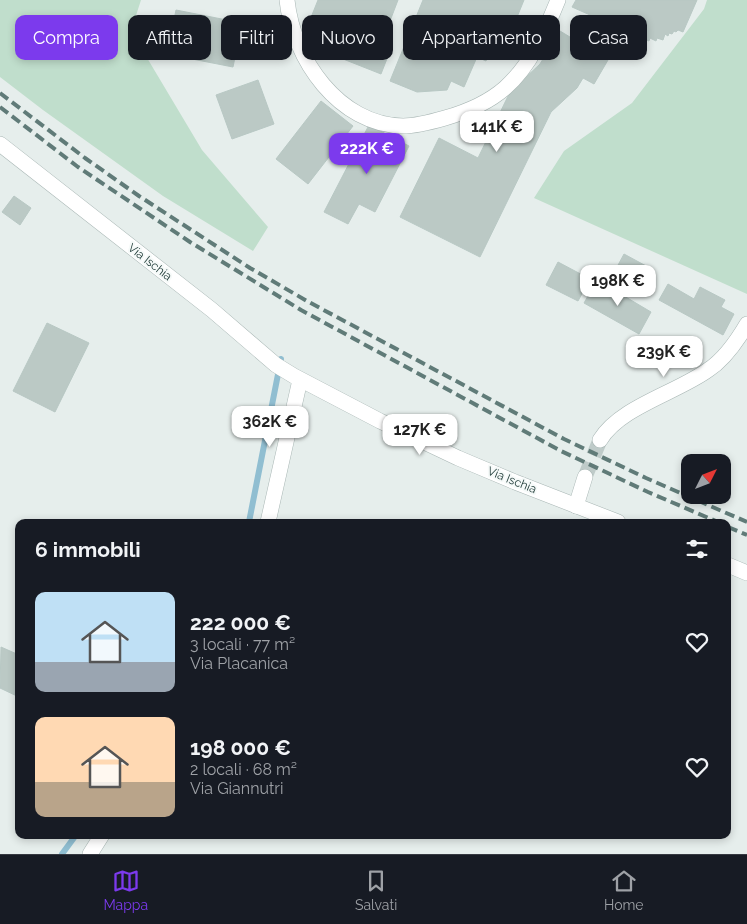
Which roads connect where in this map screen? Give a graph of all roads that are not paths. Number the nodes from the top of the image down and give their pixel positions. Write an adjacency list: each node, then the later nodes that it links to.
1 (287, 0): 2 (street)
2 (558, 0)
3 (0, 144): 5 (street, Via Ischia)
4 (747, 324): 6 (street)
5 (300, 380): 8 (street, Via Ischia); 9 (street)
6 (600, 440)
7 (585, 477): 8 (street)
8 (576, 506): 10 (street, Via Ischia)
9 (269, 519)
10 (610, 519)
11 (731, 566): 12 (street)
12 (747, 573)
13 (99, 839): 14 (street)
14 (90, 854)

